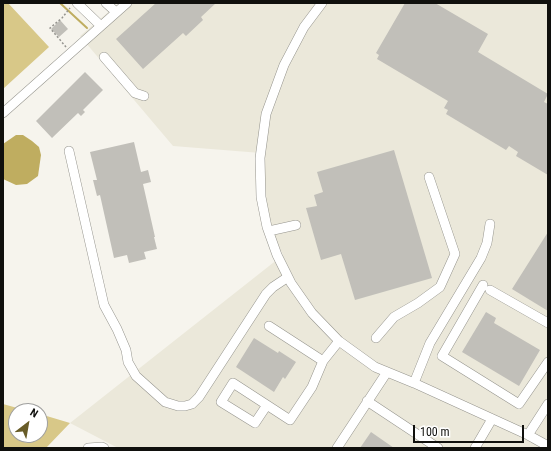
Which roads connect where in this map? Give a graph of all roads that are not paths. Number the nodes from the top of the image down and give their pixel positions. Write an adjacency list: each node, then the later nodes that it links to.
1 (106, 3): 5 (street)
2 (127, 3): 5 (street)
3 (322, 3): 14 (street)
4 (75, 4): 6 (street)
5 (116, 12): 6 (street)
6 (101, 26): 9 (street)
7 (104, 57): 8 (street)
8 (144, 96)
9 (3, 113)
10 (69, 151): 15 (street)
11 (429, 176): 18 (street)
12 (490, 224): 23 (street)
13 (296, 225): 14 (street)
14 (268, 231): 15 (street)
15 (288, 277): 19 (street)
16 (548, 323): 21 (street)
17 (269, 326): 20 (street)
18 (376, 338)
19 (339, 341): 20 (street); 22 (street)
20 (323, 362): 25 (street)
21 (548, 362)
22 (387, 372): 23 (street); 24 (street)
23 (414, 383): 27 (street)
24 (368, 401): 32 (street); 33 (street)
25 (267, 405): 25 (street)
26 (548, 405): 28 (street)
27 (492, 419): 28 (street); 34 (street)
28 (528, 435): 29 (street)
29 (548, 446)
30 (88, 448): 31 (street)
31 (104, 448)
32 (337, 448)
33 (438, 448)
34 (475, 448)

